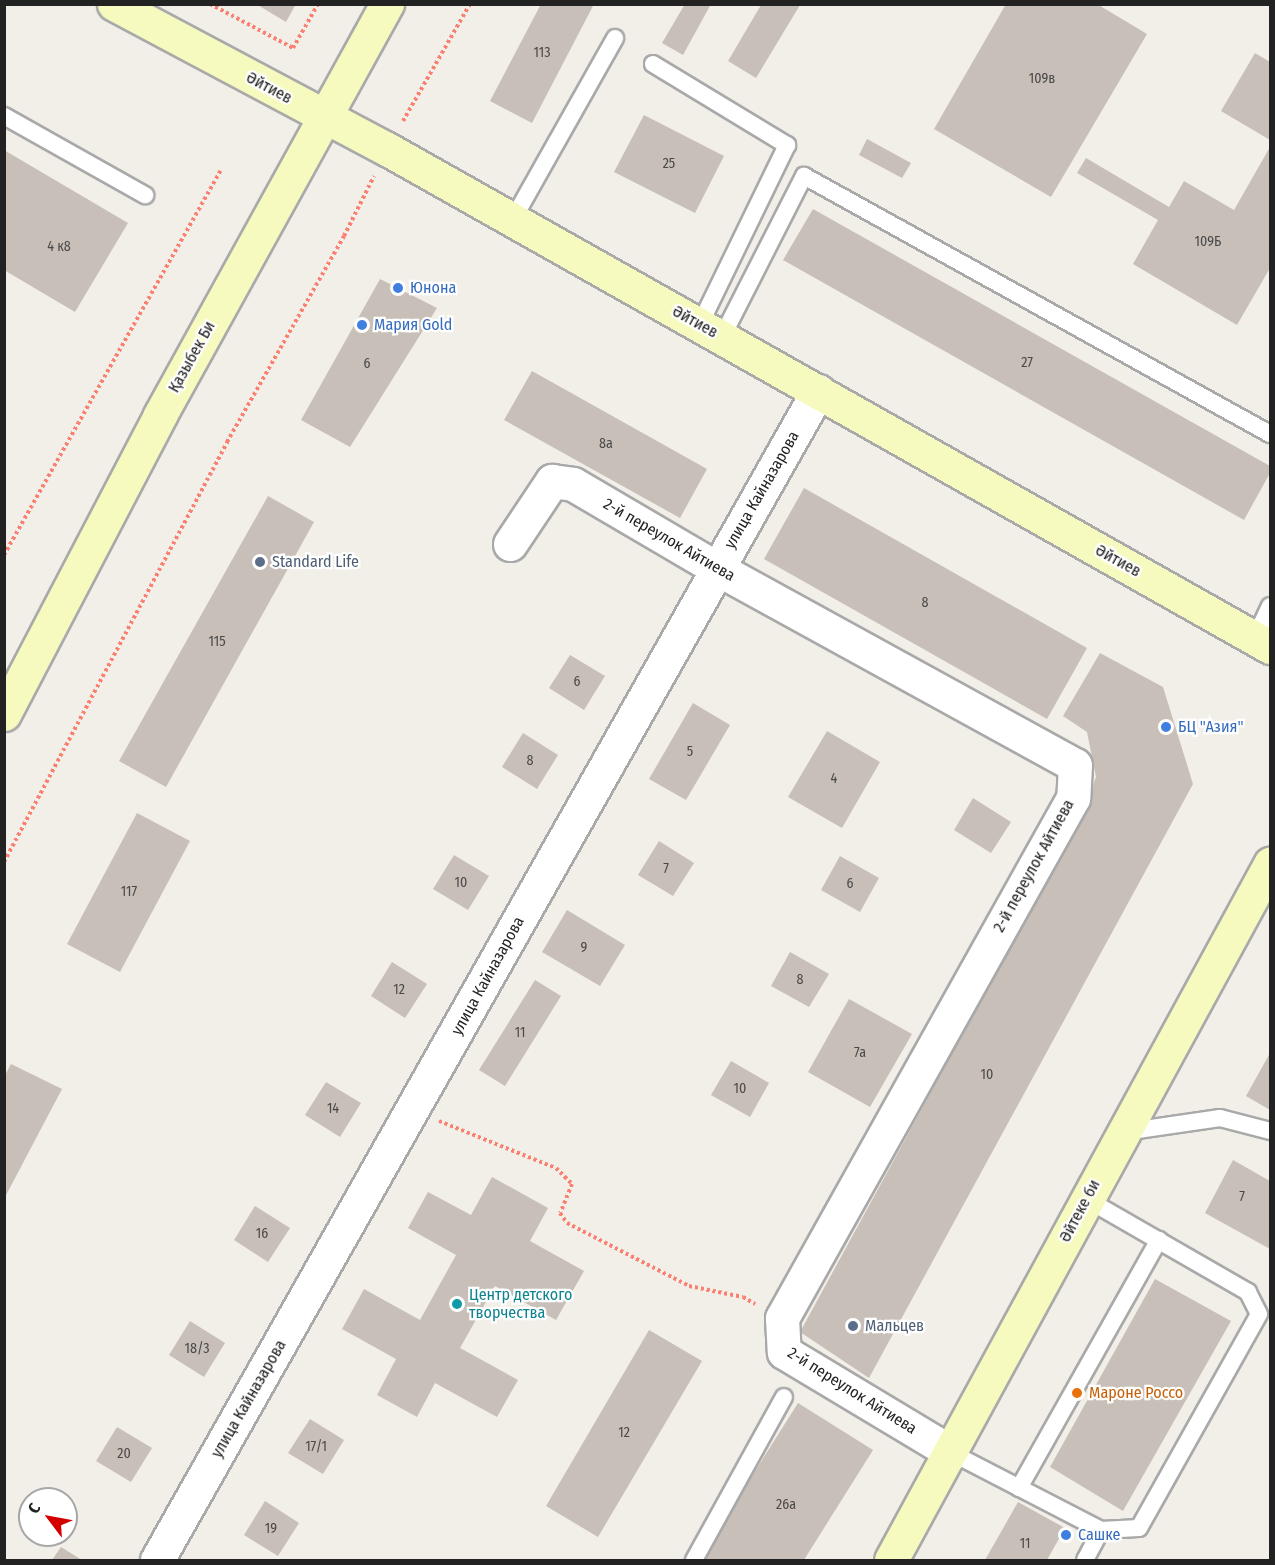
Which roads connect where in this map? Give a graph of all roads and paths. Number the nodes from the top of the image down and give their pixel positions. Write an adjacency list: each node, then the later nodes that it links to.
1 (114, 4): 9 (street, Әйтиев)
2 (210, 4): 3 (path)
3 (318, 4)
4 (387, 4): 9 (street, Қазыбек Би)
5 (470, 4): 10 (path)
6 (615, 38): 13 (lane)
7 (653, 64): 14 (lane)
8 (4, 116): 12 (lane)
9 (324, 117): 10 (street, Әйтиев); 22 (street, Қазыбек Би)
10 (387, 149): 13 (street, Әйтиев); 23 (path)
11 (220, 171): 18 (path)
12 (145, 195)
13 (512, 221): 14 (street, Әйтиев)
14 (711, 331): 15 (street, Әйтиев); 16 (lane)
15 (818, 391): 19 (street, улица Кайназарова); 21 (street, Әйтиев)
16 (1270, 434)
17 (510, 544): 19 (street, 2-й переулок Айтиева)
18 (4, 555)
19 (718, 569): 25 (street, улица Кайназарова); 30 (street, 2-й переулок Айтиева)
20 (1270, 606): 21 (lane)
21 (1263, 643)
22 (4, 714)
23 (4, 862)
24 (1270, 864): 27 (street, Әйтеке би)
25 (411, 1111): 30 (path); 35 (street, улица Кайназарова)
26 (1270, 1131): 27 (lane)
27 (1121, 1132): 28 (street, Әйтеке би)
28 (1086, 1198): 29 (lane); 32 (street, Әйтеке би)
29 (1159, 1240): 33 (lane); 34 (lane)
30 (782, 1318): 32 (street, 2-й переулок Айтиева)
31 (784, 1397): 36 (lane)
32 (952, 1453): 33 (lane); 37 (street, Әйтеке би)
33 (1019, 1488): 34 (lane)
34 (1101, 1530): 38 (lane)
35 (157, 1560)
36 (694, 1560)
37 (891, 1560)
38 (1085, 1560)

